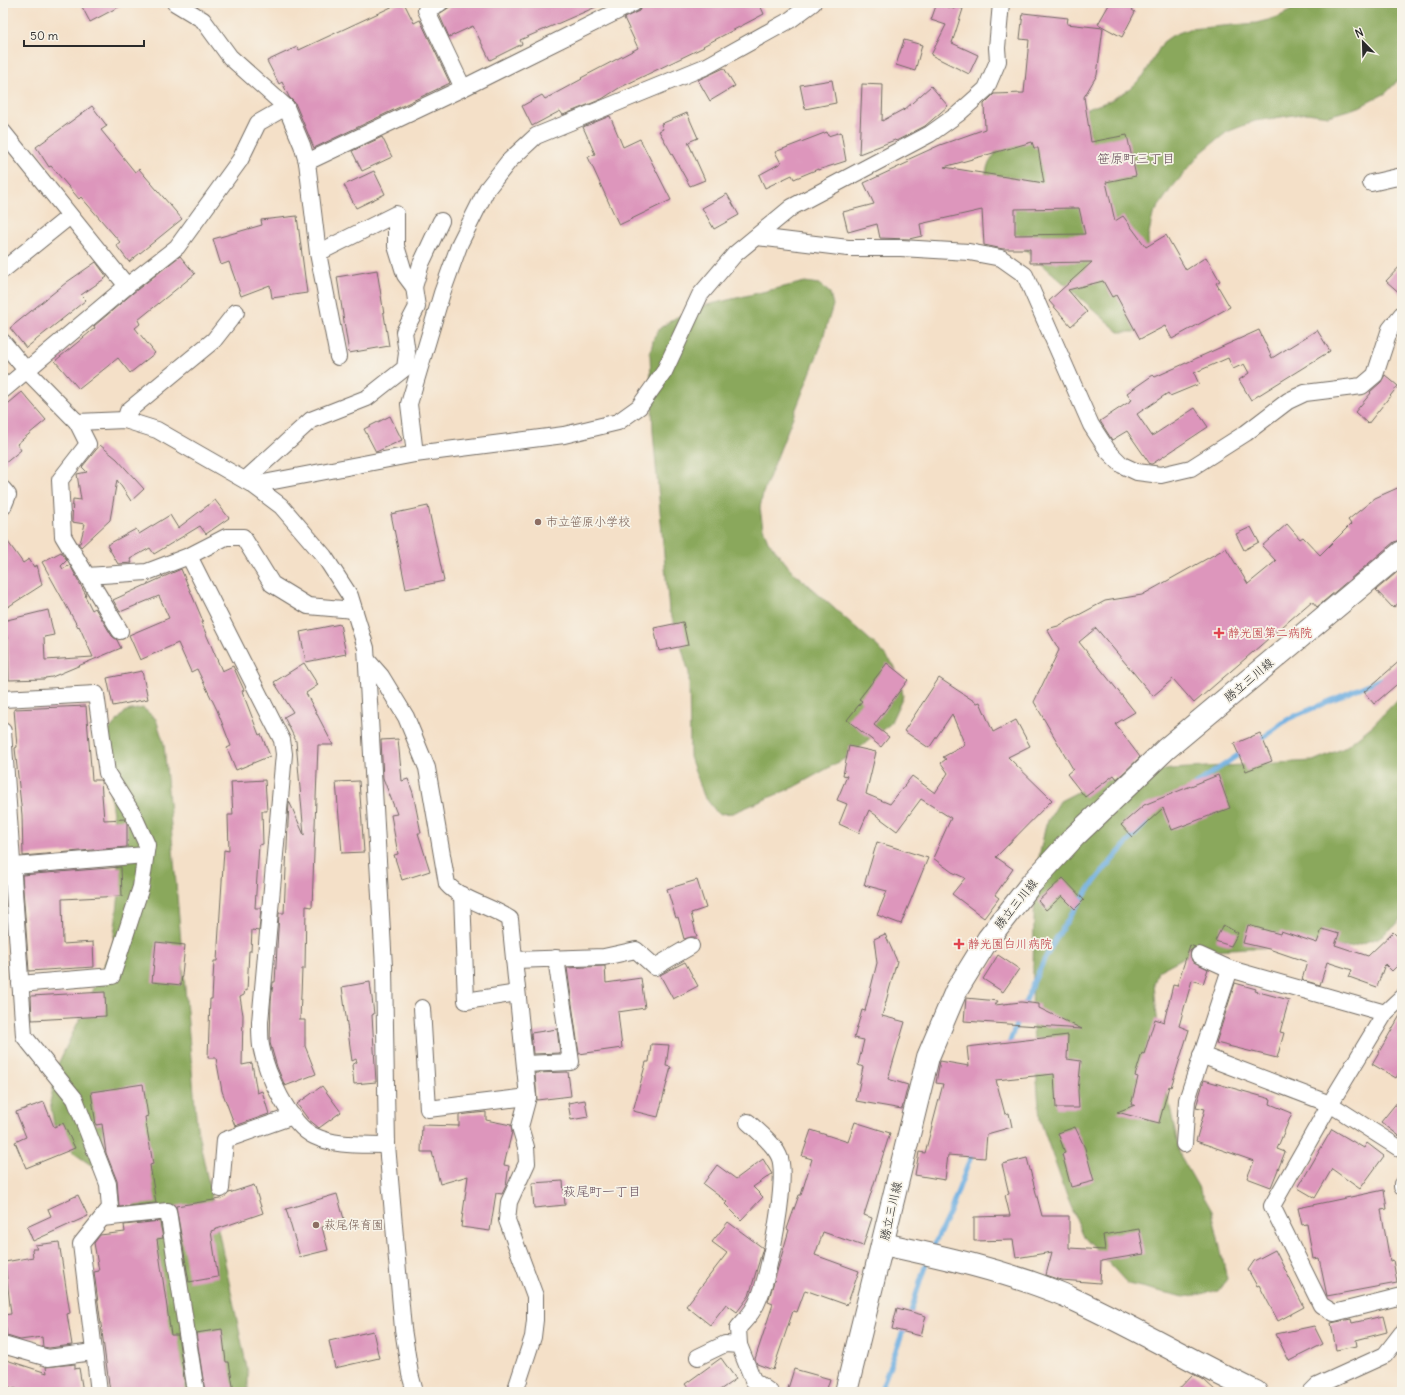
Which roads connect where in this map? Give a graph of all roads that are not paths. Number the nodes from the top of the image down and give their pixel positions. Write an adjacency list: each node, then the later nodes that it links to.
1 (175, 3): 7 (street)
2 (634, 3): 6 (street)
3 (813, 3): 27 (street)
4 (1001, 3): 14 (street)
5 (428, 5): 6 (street)
6 (463, 88): 9 (street)
7 (286, 107): 9 (street); 17 (street)
8 (6, 142): 12 (street)
9 (307, 162): 15 (street)
10 (1402, 176): 11 (street)
11 (1371, 183)
12 (70, 216): 16 (street); 17 (street)
13 (441, 221): 18 (street)
14 (757, 237): 20 (street); 27 (street)
15 (318, 253): 18 (street); 22 (street)
16 (3, 270)
17 (127, 286): 23 (street)
18 (414, 287): 28 (street)
19 (236, 312): 25 (street)
20 (1402, 314)
21 (3, 342): 23 (street)
22 (338, 357)
23 (26, 370): 24 (street); 26 (street)
24 (3, 390)
25 (125, 420): 26 (street); 28 (street)
26 (77, 422): 33 (street)
27 (415, 454): 28 (street)
28 (249, 482): 34 (street)
29 (3, 489): 30 (street)
30 (3, 507)
31 (1402, 552): 64 (main road, 勝立三川線)
32 (189, 556): 33 (street); 34 (street); 57 (street)
33 (87, 576): 35 (street)
34 (354, 610): 36 (street)
35 (120, 631)
36 (367, 660): 42 (street); 60 (street)
37 (3, 699): 40 (street)
38 (3, 731): 39 (street)
39 (5, 781): 41 (street)
40 (145, 855): 41 (street); 48 (street)
41 (8, 866): 48 (street)
42 (462, 894): 46 (street); 49 (street)
43 (691, 946): 45 (street)
44 (1199, 955): 47 (street)
45 (556, 958): 46 (street); 54 (street)
46 (514, 960): 49 (street)
47 (1230, 969): 52 (street); 53 (street)
48 (20, 984): 63 (street)
49 (517, 993): 54 (street)
50 (1402, 997): 52 (street)
51 (422, 1008): 55 (street)
52 (1385, 1013): 56 (street)
53 (1201, 1055): 56 (street); 59 (street)
54 (525, 1064): 55 (street)
55 (528, 1097): 74 (street)
56 (1330, 1104): 61 (street); 65 (street)
57 (293, 1116): 60 (street); 62 (street)
58 (748, 1122): 68 (street)
59 (1184, 1144)
60 (387, 1145): 73 (street)
61 (1402, 1150)
62 (221, 1189)
63 (102, 1218): 69 (street); 72 (street)
64 (883, 1244): 76 (main road, 勝立三川線); 77 (main road)
65 (1402, 1296)
66 (1402, 1334): 78 (street)
67 (3, 1345): 69 (street)
68 (739, 1345): 70 (street); 75 (street)
69 (93, 1352): 71 (street)
70 (698, 1357)
71 (99, 1392)
72 (196, 1392)
73 (415, 1392)
74 (515, 1392)
75 (770, 1392)
76 (846, 1392)
77 (1256, 1392)
78 (1311, 1392)

